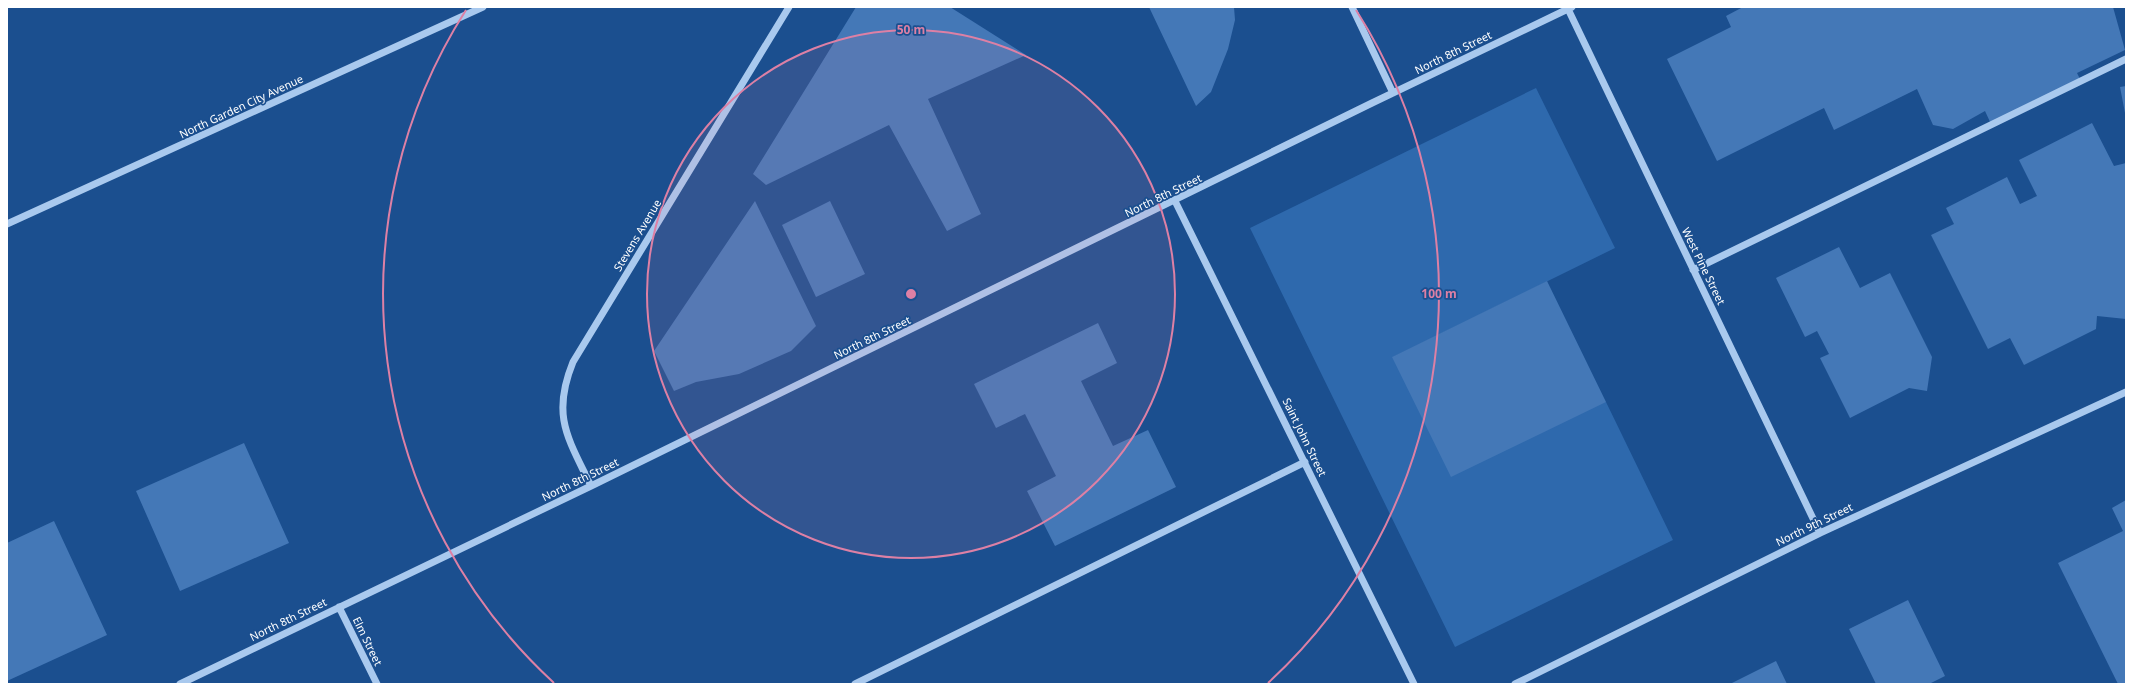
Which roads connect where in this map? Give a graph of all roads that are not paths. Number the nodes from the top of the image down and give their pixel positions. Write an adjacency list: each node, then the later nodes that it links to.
1 (483, 7): 8 (street, North Garden City Avenue)
2 (789, 7): 12 (street, Stevens Avenue)
3 (1352, 7): 6 (street)
4 (1570, 8): 6 (street, North 8th Street); 9 (street, West Pine Street)
5 (2126, 59): 9 (street)
6 (1393, 93): 7 (street, North 8th Street)
7 (1175, 201): 11 (street, Saint John Street); 12 (street, North 8th Street)
8 (7, 224)
9 (1693, 270): 13 (street, West Pine Street)
10 (2126, 392): 13 (street, North 9th Street)
11 (1305, 462): 17 (street); 18 (street, Saint John Street)
12 (591, 486): 14 (street, North 8th Street)
13 (1820, 533): 19 (street, North 9th Street)
14 (340, 607): 15 (street, North 8th Street); 16 (street, Elm Street)
15 (180, 684)
16 (377, 684)
17 (855, 684)
18 (1414, 684)
19 (1515, 684)

